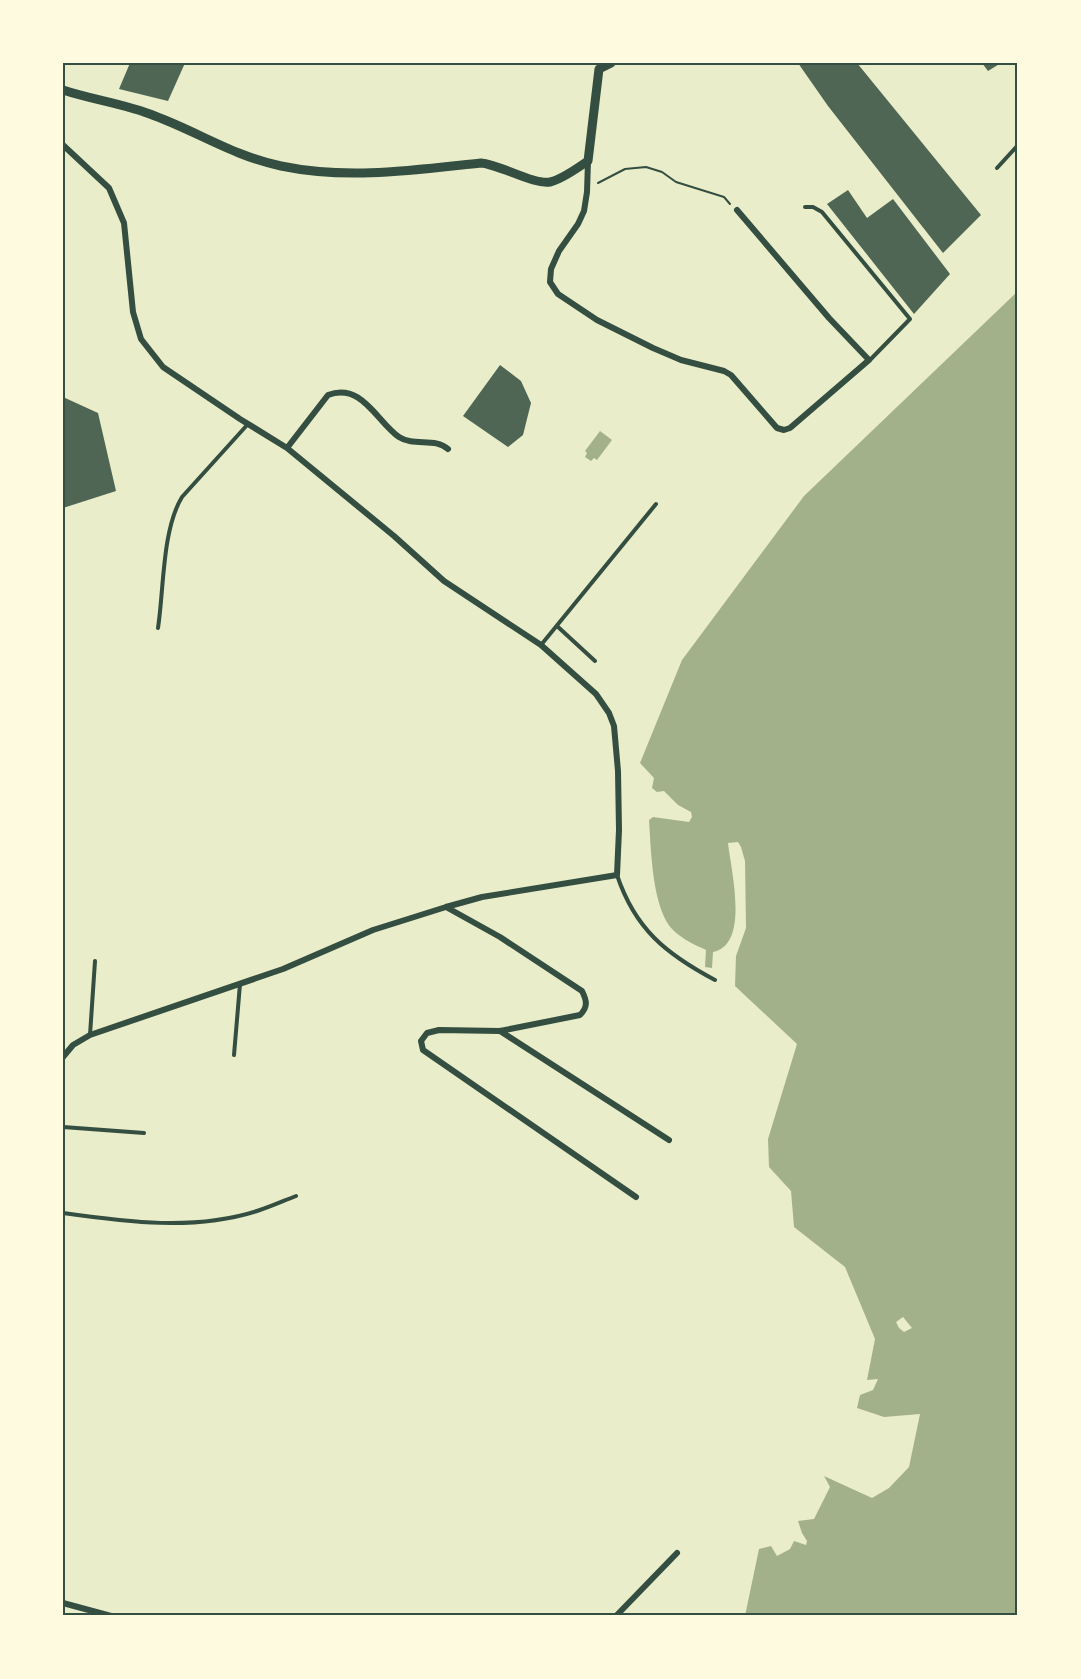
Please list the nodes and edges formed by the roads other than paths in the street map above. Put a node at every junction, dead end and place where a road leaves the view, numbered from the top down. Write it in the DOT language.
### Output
graph roads {
  1 [pos="611,63"];
  2 [pos="599,66"];
  3 [pos="63,90"];
  4 [pos="63,145"];
  5 [pos="1018,145"];
  6 [pos="588,161"];
  7 [pos="997,168"];
  8 [pos="805,207"];
  9 [pos="737,210"];
  10 [pos="869,360"];
  11 [pos="248,424"];
  12 [pos="287,448"];
  13 [pos="448,449"];
  14 [pos="656,504"];
  15 [pos="557,626"];
  16 [pos="158,628"];
  17 [pos="541,645"];
  18 [pos="595,662"];
  19 [pos="617,875"];
  20 [pos="446,907"];
  21 [pos="95,961"];
  22 [pos="715,980"];
  23 [pos="240,984"];
  24 [pos="500,1031"];
  25 [pos="90,1035"];
  26 [pos="234,1054"];
  27 [pos="63,1058"];
  28 [pos="63,1127"];
  29 [pos="144,1133"];
  30 [pos="669,1140"];
  31 [pos="296,1196"];
  32 [pos="636,1197"];
  33 [pos="63,1213"];
  34 [pos="676,1554"];
  35 [pos="63,1603"];
  36 [pos="111,1616"];
  37 [pos="616,1616"];
  1 -- 2 [label="street"];
  2 -- 6 [label="street"];
  3 -- 6 [label="street"];
  4 -- 11 [label="street"];
  5 -- 7 [label="lane"];
  6 -- 10 [label="street"];
  8 -- 10 [label="lane"];
  9 -- 10 [label="street"];
  11 -- 12 [label="street"];
  11 -- 16 [label="lane"];
  12 -- 13 [label="street"];
  12 -- 17 [label="street"];
  14 -- 15 [label="lane"];
  15 -- 17 [label="lane"];
  15 -- 18 [label="lane"];
  17 -- 19 [label="street"];
  19 -- 20 [label="street"];
  19 -- 22 [label="lane"];
  20 -- 23 [label="street"];
  20 -- 24 [label="street"];
  21 -- 25 [label="lane"];
  23 -- 25 [label="street"];
  23 -- 26 [label="lane"];
  24 -- 30 [label="street"];
  24 -- 32 [label="street"];
  25 -- 27 [label="street"];
  28 -- 29 [label="lane"];
  31 -- 33 [label="lane"];
  34 -- 37 [label="street"];
  35 -- 36 [label="street"];
}
